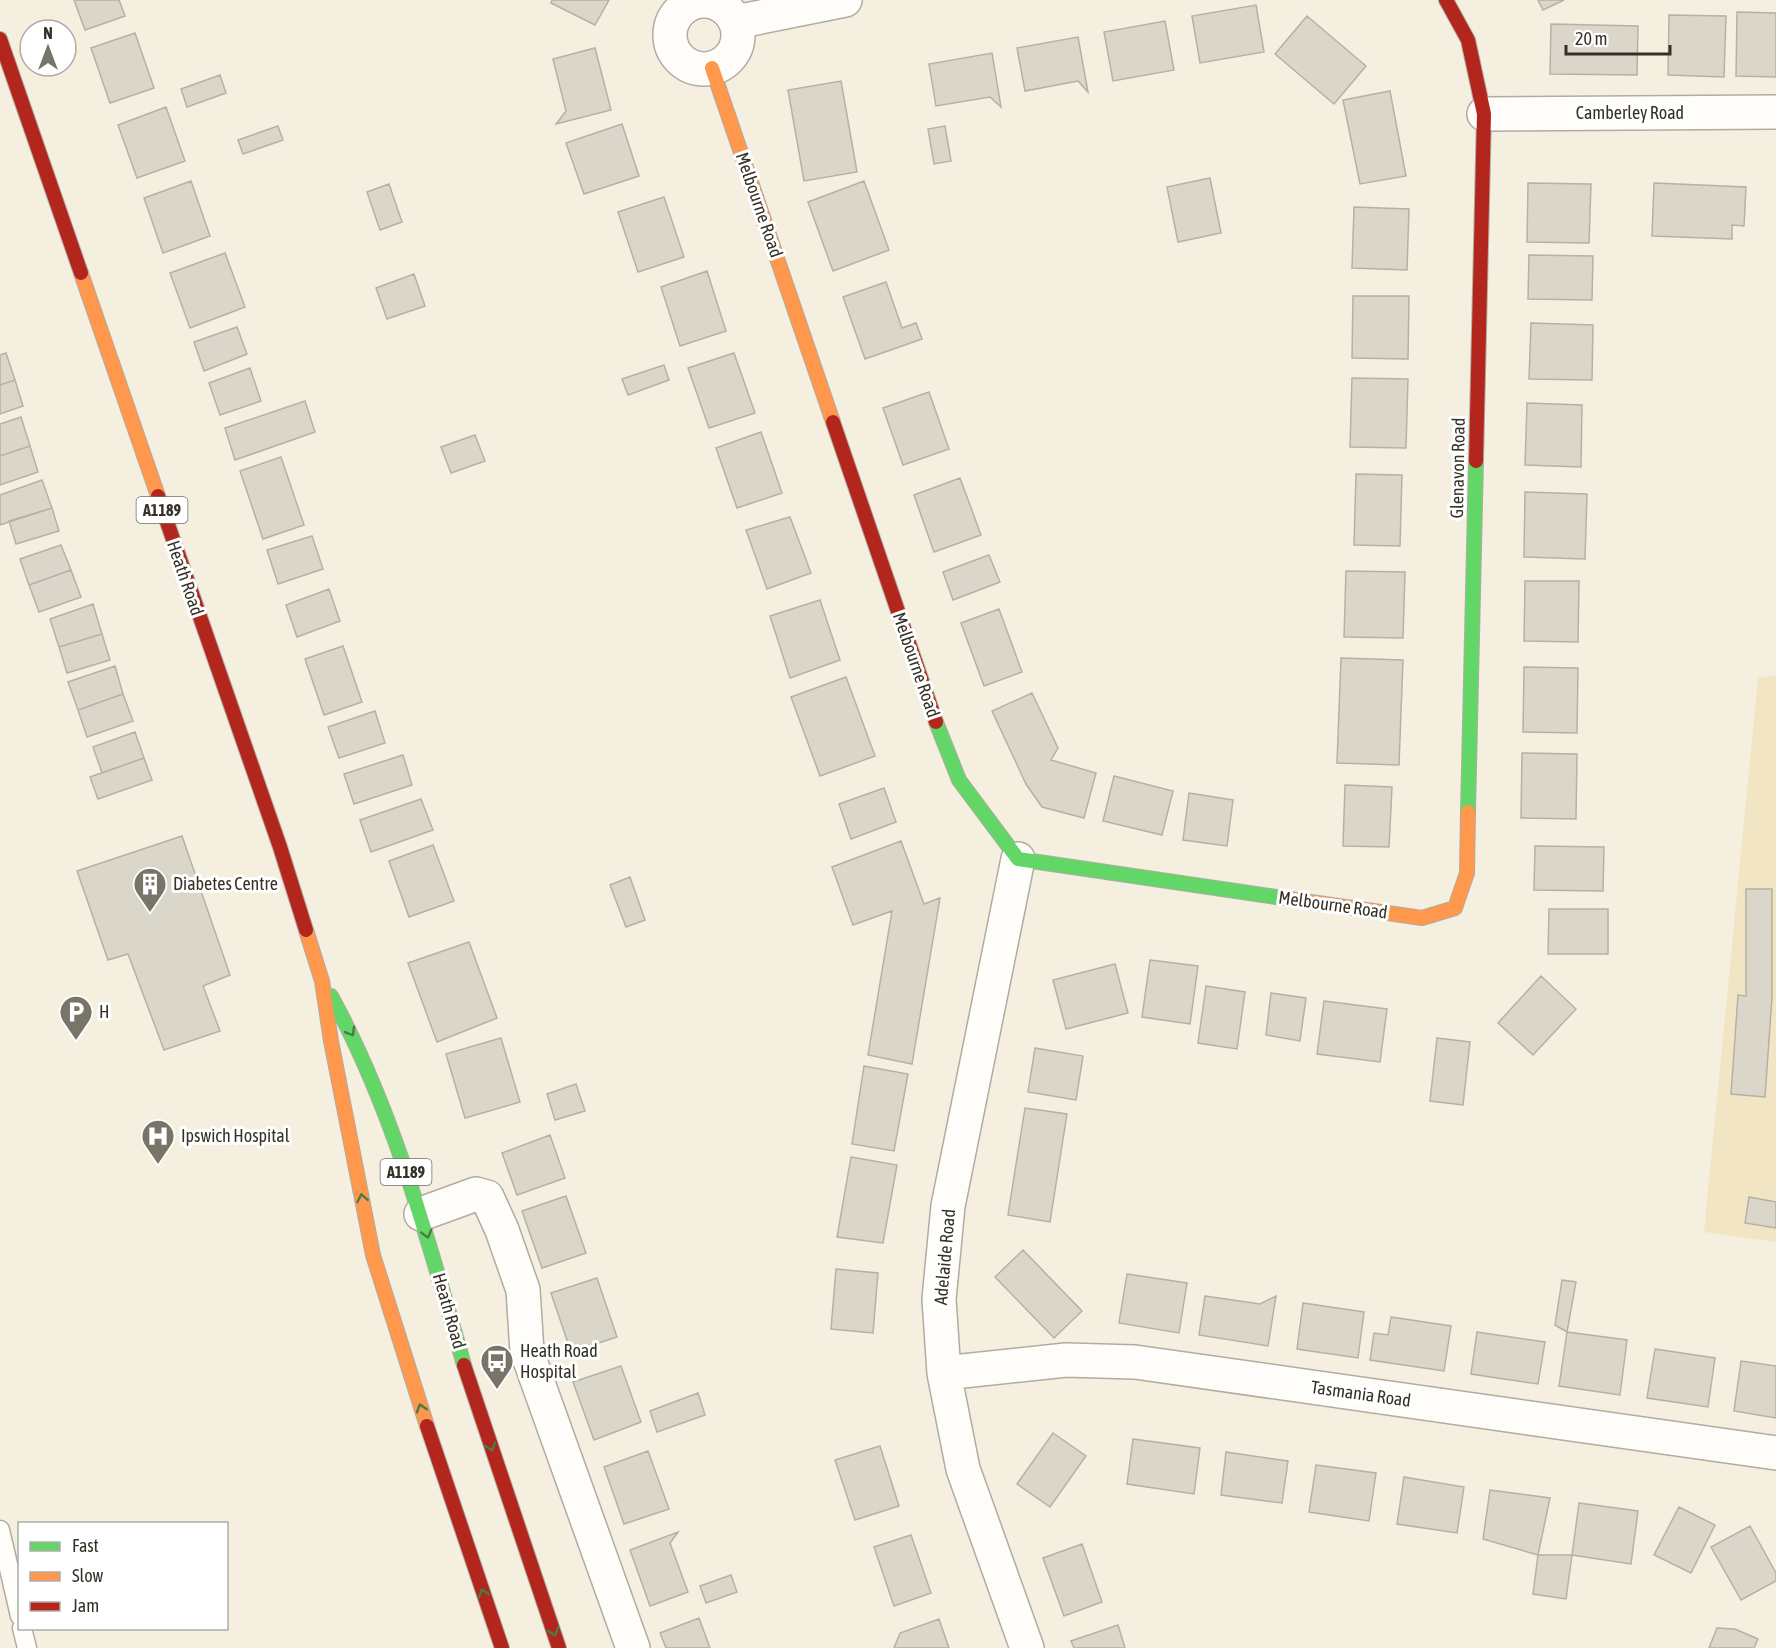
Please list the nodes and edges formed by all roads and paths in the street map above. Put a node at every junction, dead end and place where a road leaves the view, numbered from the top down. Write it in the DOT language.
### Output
graph roads {
  1 [pos="845,0"];
  2 [pos="1446,0"];
  3 [pos="736,22"];
  4 [pos="0,39"];
  5 [pos="712,68"];
  6 [pos="1776,112"];
  7 [pos="1484,114"];
  8 [pos="1018,859"];
  9 [pos="1422,918"];
  10 [pos="322,981"];
  11 [pos="431,1210"];
  12 [pos="944,1373"];
  13 [pos="1776,1453"];
  14 [pos="0,1530"];
  15 [pos="2,1549"];
  16 [pos="18,1609"];
  17 [pos="22,1630"];
  18 [pos="27,1648"];
  19 [pos="502,1648"];
  20 [pos="559,1648"];
  21 [pos="633,1648"];
  22 [pos="1027,1648"];
  1 -- 3 [label="street"];
  2 -- 7 [label="main road, Glenavon Road"];
  3 -- 5 [label="street"];
  3 -- 5 [label="street"];
  4 -- 10 [label="main road, Heath Road / A1189"];
  5 -- 8 [label="main road, Melbourne Road"];
  6 -- 7 [label="street, Camberley Road"];
  7 -- 9 [label="main road, Glenavon Road"];
  8 -- 9 [label="main road, Melbourne Road"];
  8 -- 12 [label="street, Adelaide Road"];
  10 -- 11 [label="main road, Heath Road / A1189, one-way"];
  19 -- 10 [label="main road, Heath Road / A1189, one-way"];
  11 -- 20 [label="main road, Heath Road / A1189, one-way"];
  11 -- 21 [label="street"];
  12 -- 13 [label="street, Tasmania Road"];
  12 -- 22 [label="street, Adelaide Road"];
  14 -- 15 [label="lane"];
  15 -- 16 [label="lane"];
  17 -- 18 [label="lane"];
}
